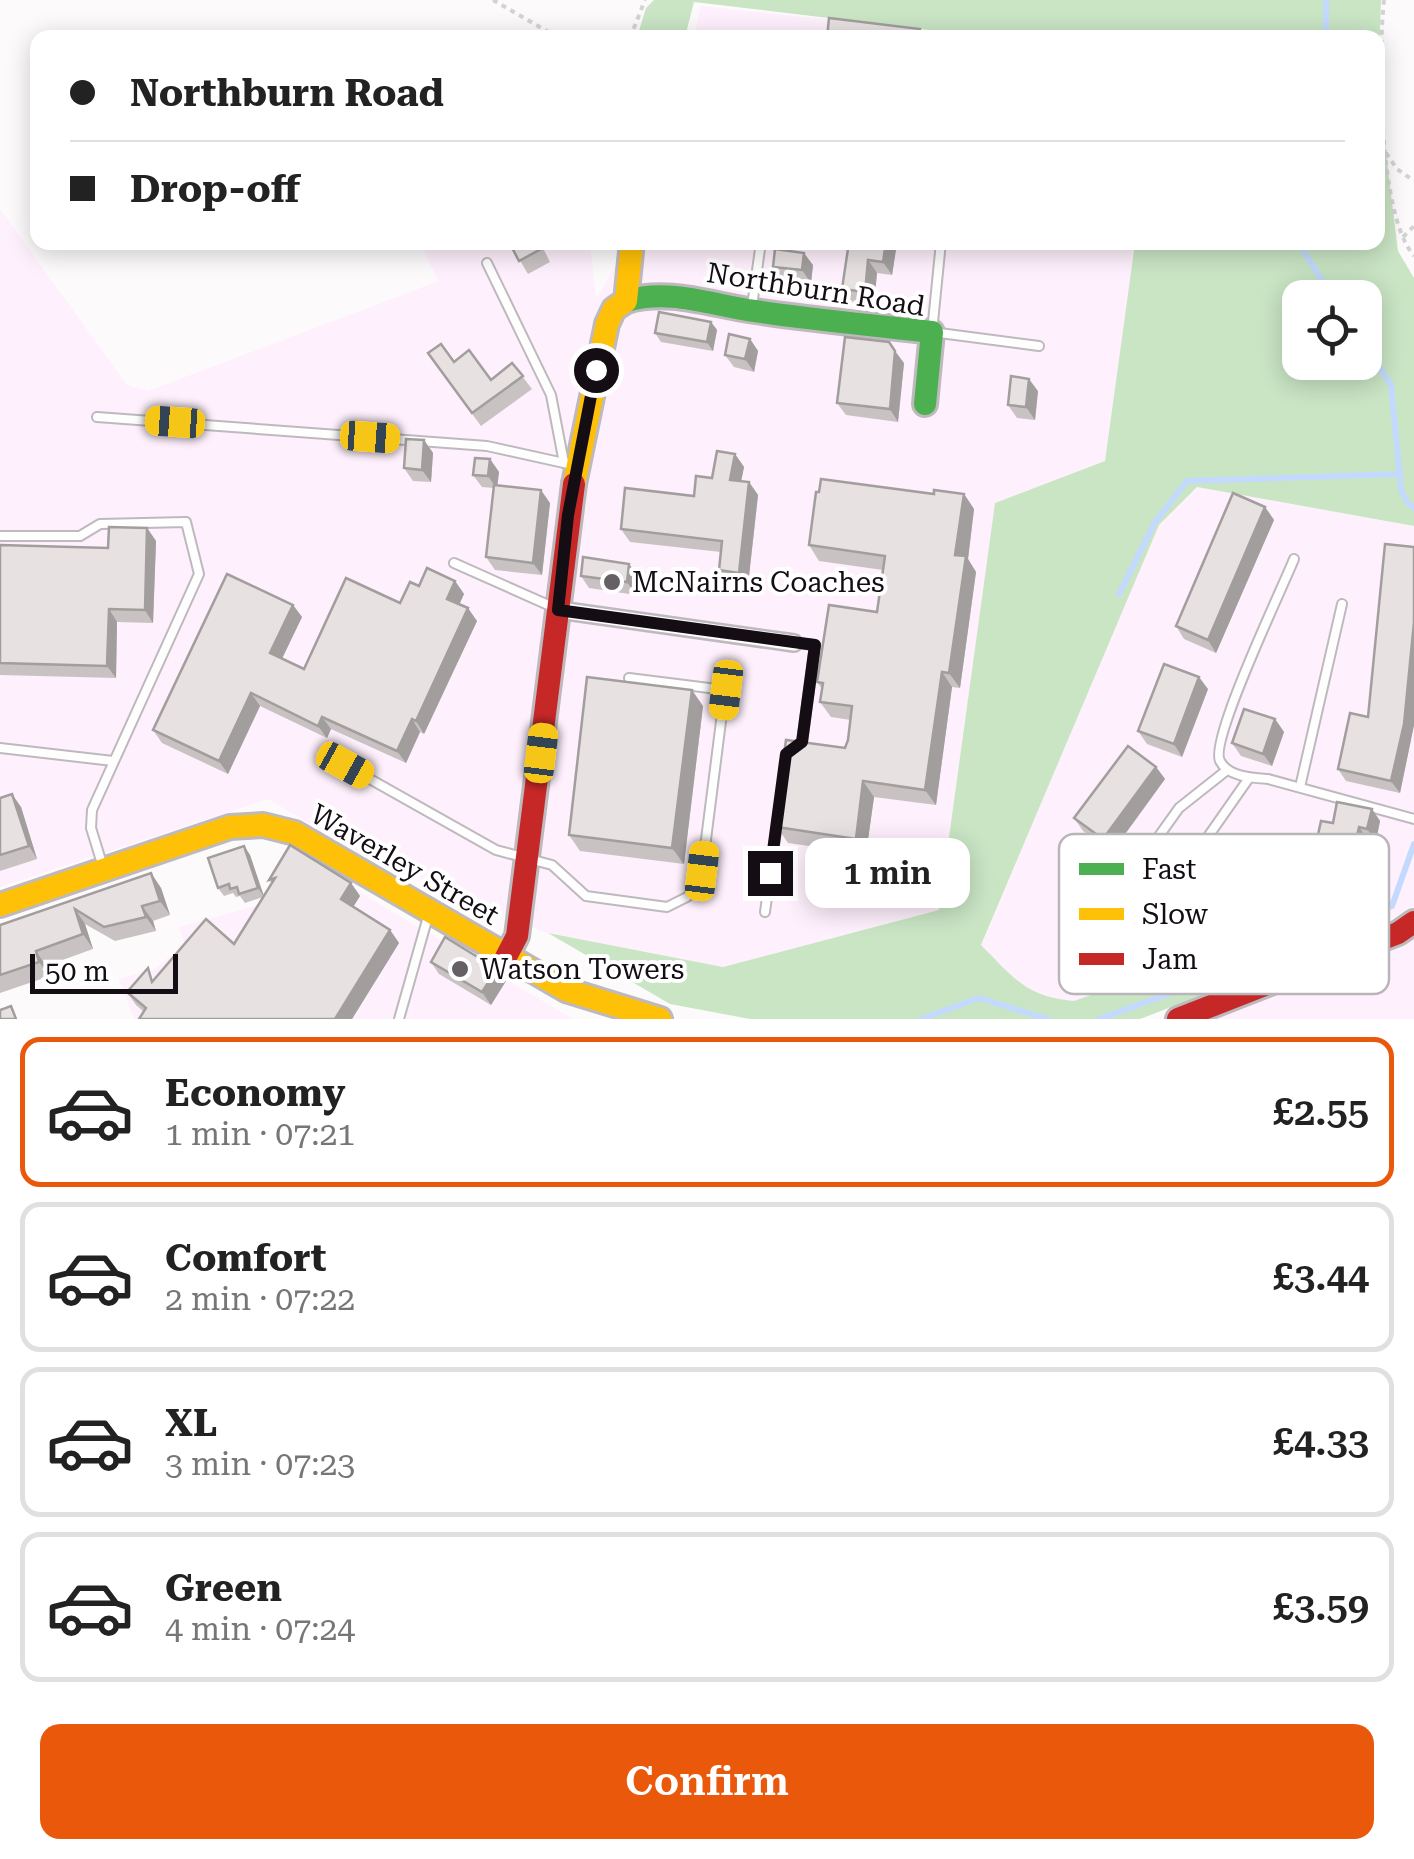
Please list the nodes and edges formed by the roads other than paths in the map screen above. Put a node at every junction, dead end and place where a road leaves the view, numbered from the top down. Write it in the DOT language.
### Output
graph roads {
  1 [pos="631,250"];
  2 [pos="760,250"];
  3 [pos="940,250"];
  4 [pos="487,263"];
  5 [pos="626,301"];
  6 [pos="752,311"];
  7 [pos="932,332"];
  8 [pos="1039,346"];
  9 [pos="925,404"];
  10 [pos="97,417"];
  11 [pos="571,464"];
  12 [pos="0,536"];
  13 [pos="1294,560"];
  14 [pos="454,563"];
  15 [pos="1342,604"];
  16 [pos="558,610"];
  17 [pos="794,642"];
  18 [pos="629,678"];
  19 [pos="0,748"];
  20 [pos="786,754"];
  21 [pos="114,760"];
  22 [pos="345,765"];
  23 [pos="1227,770"];
  24 [pos="1249,778"];
  25 [pos="1300,787"];
  26 [pos="781,794"];
  27 [pos="1411,818"];
  28 [pos="1162,834"];
  29 [pos="1210,834"];
  30 [pos="527,860"];
  31 [pos="104,871"];
  32 [pos="0,905"];
  33 [pos="430,912"];
  34 [pos="766,912"];
  35 [pos="1414,922"];
  36 [pos="1389,937"];
  37 [pos="506,957"];
  38 [pos="1242,994"];
  39 [pos="399,1019"];
  40 [pos="660,1019"];
  41 [pos="1178,1019"];
  1 -- 5 [label="street"];
  2 -- 6 [label="lane"];
  3 -- 7 [label="lane"];
  4 -- 11 [label="lane"];
  5 -- 6 [label="street, Northburn Road"];
  5 -- 11 [label="street"];
  6 -- 7 [label="street, Northburn Road"];
  7 -- 8 [label="lane"];
  7 -- 9 [label="street, Northburn Road"];
  10 -- 11 [label="lane"];
  11 -- 16 [label="street"];
  12 -- 21 [label="lane"];
  13 -- 23 [label="lane"];
  14 -- 16 [label="lane"];
  15 -- 25 [label="lane"];
  16 -- 17 [label="street"];
  16 -- 30 [label="street"];
  17 -- 20 [label="lane"];
  18 -- 30 [label="lane"];
  19 -- 21 [label="lane"];
  21 -- 31 [label="lane"];
  22 -- 30 [label="lane"];
  23 -- 24 [label="lane"];
  23 -- 28 [label="lane"];
  24 -- 25 [label="lane"];
  24 -- 29 [label="lane"];
  25 -- 27 [label="lane"];
  26 -- 34 [label="lane"];
  30 -- 37 [label="street"];
  31 -- 32 [label="street, Waverley Street"];
  31 -- 33 [label="street, Waverley Street"];
  33 -- 37 [label="street, Waverley Street"];
  33 -- 39 [label="lane"];
  35 -- 36 [label="street"];
  37 -- 40 [label="street, Waverley Street"];
  38 -- 41 [label="street"];
}
